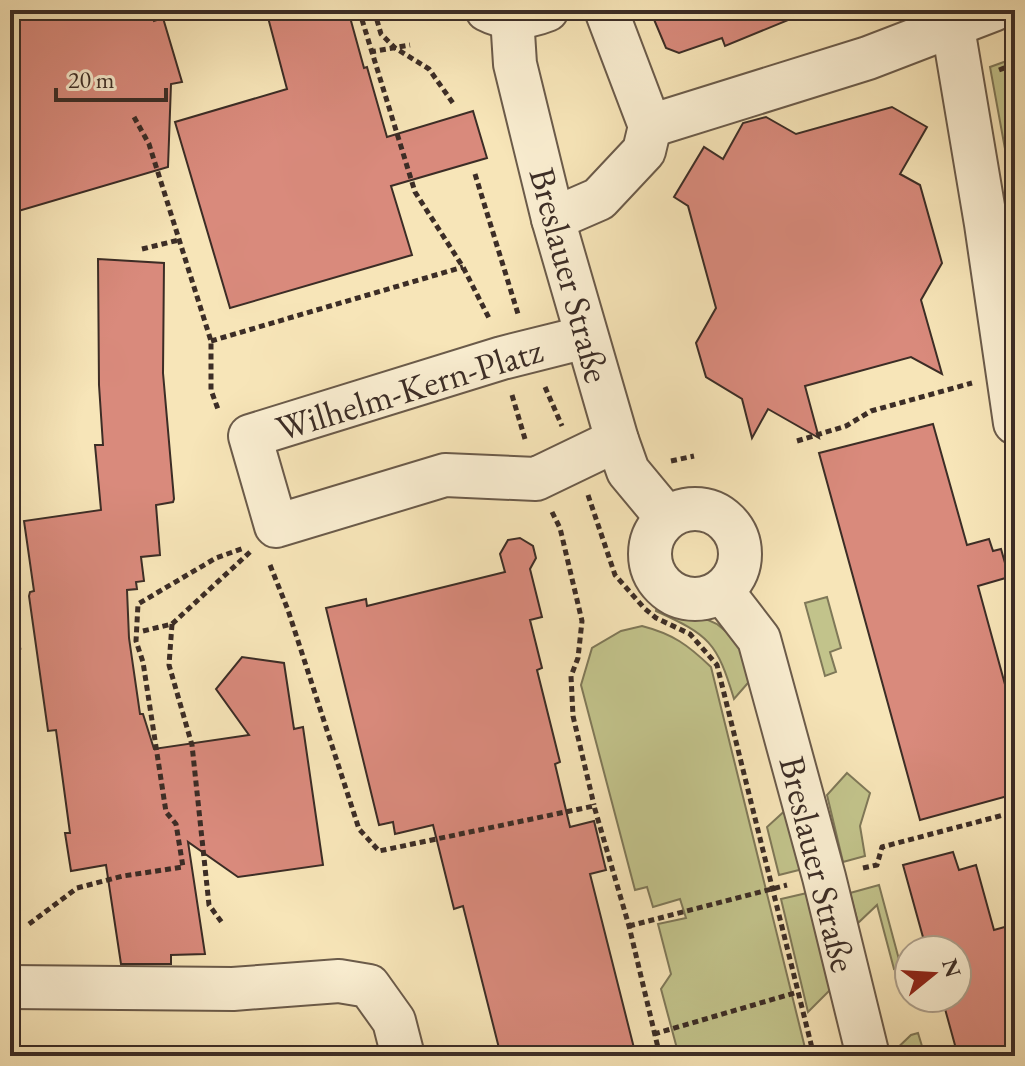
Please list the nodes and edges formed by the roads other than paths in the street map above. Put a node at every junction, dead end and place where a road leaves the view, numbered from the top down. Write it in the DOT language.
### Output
graph roads {
  1 [pos="606,10"];
  2 [pos="993,10"];
  3 [pos="515,12"];
  4 [pos="952,18"];
  5 [pos="650,126"];
  6 [pos="553,219"];
  7 [pos="586,337"];
  8 [pos="1015,423"];
  9 [pos="617,440"];
  10 [pos="667,518"];
  11 [pos="722,591"];
  12 [pos="10,987"];
  13 [pos="403,1056"];
  14 [pos="868,1056"];
  1 -- 5 [label="street"];
  2 -- 4 [label="street"];
  3 -- 6 [label="street, Breslauer Straße"];
  4 -- 5 [label="street"];
  4 -- 8 [label="street"];
  5 -- 6 [label="street"];
  6 -- 7 [label="street, Breslauer Straße"];
  7 -- 9 [label="street, Breslauer Straße"];
  7 -- 9 [label="street, Wilhelm-Kern-Platz"];
  9 -- 10 [label="street, Breslauer Straße"];
  10 -- 11 [label="street"];
  10 -- 11 [label="street"];
  11 -- 14 [label="street, Breslauer Straße"];
  12 -- 13 [label="street"];
}
